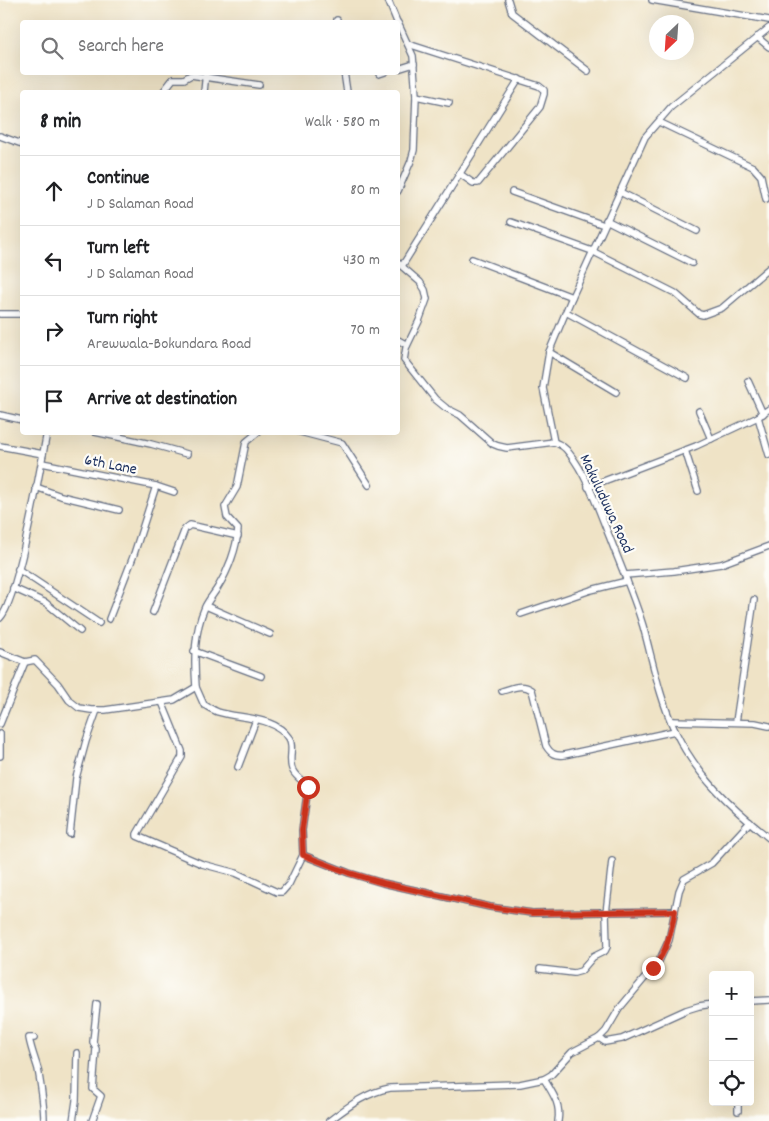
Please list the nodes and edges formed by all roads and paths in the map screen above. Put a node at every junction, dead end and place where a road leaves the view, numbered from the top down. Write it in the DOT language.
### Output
graph roads {
  1 [pos="388,0"];
  2 [pos="508,0"];
  3 [pos="652,0"];
  4 [pos="396,20"];
  5 [pos="769,20"];
  6 [pos="769,28"];
  7 [pos="400,29"];
  8 [pos="757,37"];
  9 [pos="408,44"];
  10 [pos="769,47"];
  11 [pos="414,64"];
  12 [pos="400,68"];
  13 [pos="588,71"];
  14 [pos="198,75"];
  15 [pos="206,75"];
  16 [pos="211,75"];
  17 [pos="344,75"];
  18 [pos="519,79"];
  19 [pos="259,85"];
  20 [pos="164,90"];
  21 [pos="204,90"];
  22 [pos="347,90"];
  23 [pos="416,96"];
  24 [pos="449,103"];
  25 [pos="659,122"];
  26 [pos="0,136"];
  27 [pos="20,143"];
  28 [pos="460,174"];
  29 [pos="400,186"];
  30 [pos="512,192"];
  31 [pos="620,192"];
  32 [pos="766,199"];
  33 [pos="511,222"];
  34 [pos="605,223"];
  35 [pos="697,231"];
  36 [pos="592,251"];
  37 [pos="472,258"];
  38 [pos="692,263"];
  39 [pos="400,265"];
  40 [pos="769,268"];
  41 [pos="572,297"];
  42 [pos="566,312"];
  43 [pos="0,314"];
  44 [pos="20,314"];
  45 [pos="400,341"];
  46 [pos="407,345"];
  47 [pos="549,352"];
  48 [pos="403,356"];
  49 [pos="400,360"];
  50 [pos="687,378"];
  51 [pos="748,381"];
  52 [pos="616,392"];
  53 [pos="769,409"];
  54 [pos="699,411"];
  55 [pos="0,415"];
  56 [pos="761,416"];
  57 [pos="20,420"];
  58 [pos="46,435"];
  59 [pos="109,435"];
  60 [pos="254,435"];
  61 [pos="313,435"];
  62 [pos="711,439"];
  63 [pos="554,442"];
  64 [pos="0,446"];
  65 [pos="684,450"];
  66 [pos="42,454"];
  67 [pos="187,454"];
  68 [pos="769,455"];
  69 [pos="42,463"];
  70 [pos="369,485"];
  71 [pos="156,486"];
  72 [pos="36,487"];
  73 [pos="588,487"];
  74 [pos="174,492"];
  75 [pos="698,492"];
  76 [pos="119,510"];
  77 [pos="238,536"];
  78 [pos="769,546"];
  79 [pos="18,569"];
  80 [pos="626,578"];
  81 [pos="13,588"];
  82 [pos="754,600"];
  83 [pos="206,606"];
  84 [pos="154,612"];
  85 [pos="521,614"];
  86 [pos="0,618"];
  87 [pos="109,619"];
  88 [pos="99,624"];
  89 [pos="80,631"];
  90 [pos="270,634"];
  91 [pos="194,651"];
  92 [pos="0,652"];
  93 [pos="22,661"];
  94 [pos="261,676"];
  95 [pos="196,687"];
  96 [pos="502,690"];
  97 [pos="162,702"];
  98 [pos="97,710"];
  99 [pos="256,720"];
  100 [pos="671,721"];
  101 [pos="736,722"];
  102 [pos="0,724"];
  103 [pos="769,726"];
  104 [pos="675,731"];
  105 [pos="0,734"];
  106 [pos="0,756"];
  107 [pos="238,767"];
  108 [pos="750,822"];
  109 [pos="70,834"];
  110 [pos="769,838"];
  111 [pos="303,855"];
  112 [pos="612,861"];
  113 [pos="675,911"];
  114 [pos="606,913"];
  115 [pos="540,969"];
  116 [pos="769,1000"];
  117 [pos="754,1001"];
  118 [pos="97,1004"];
  119 [pos="709,1005"];
  120 [pos="34,1038"];
  121 [pos="599,1038"];
  122 [pos="77,1053"];
  123 [pos="544,1079"];
  124 [pos="738,1106"];
  125 [pos="738,1111"];
  126 [pos="44,1121"];
  127 [pos="73,1121"];
  128 [pos="92,1121"];
  129 [pos="329,1121"];
  130 [pos="558,1121"];
  1 -- 4 [label="street"];
  2 -- 13 [label="street"];
  3 -- 5 [label="street"];
  6 -- 8 [label="street"];
  7 -- 9 [label="street"];
  8 -- 10 [label="street"];
  8 -- 25 [label="street"];
  9 -- 11 [label="street"];
  9 -- 18 [label="street"];
  11 -- 12 [label="street"];
  11 -- 23 [label="street"];
  14 -- 20 [label="street"];
  15 -- 21 [label="street"];
  16 -- 19 [label="street"];
  17 -- 22 [label="street"];
  18 -- 28 [label="street"];
  18 -- 28 [label="street"];
  23 -- 24 [label="street"];
  23 -- 29 [label="street"];
  25 -- 31 [label="street"];
  25 -- 32 [label="street"];
  26 -- 27 [label="street"];
  28 -- 39 [label="street"];
  30 -- 34 [label="street"];
  31 -- 34 [label="street"];
  31 -- 35 [label="street"];
  33 -- 36 [label="street"];
  34 -- 36 [label="street"];
  34 -- 38 [label="street"];
  36 -- 40 [label="street"];
  36 -- 41 [label="street"];
  37 -- 41 [label="street"];
  39 -- 46 [label="street"];
  41 -- 42 [label="street"];
  42 -- 47 [label="street"];
  42 -- 50 [label="street"];
  43 -- 44 [label="street"];
  45 -- 46 [label="street"];
  46 -- 48 [label="street"];
  47 -- 52 [label="street"];
  47 -- 63 [label="street"];
  48 -- 49 [label="street"];
  48 -- 63 [label="street"];
  51 -- 56 [label="street"];
  53 -- 56 [label="street"];
  54 -- 62 [label="street"];
  55 -- 57 [label="street"];
  56 -- 62 [label="street"];
  56 -- 68 [label="street"];
  58 -- 66 [label="street"];
  59 -- 67 [label="street"];
  60 -- 77 [label="street"];
  61 -- 70 [label="street"];
  62 -- 65 [label="street"];
  63 -- 73 [label="street, Makuluduwa Road"];
  64 -- 66 [label="street"];
  65 -- 73 [label="street"];
  65 -- 75 [label="street"];
  66 -- 69 [label="street"];
  69 -- 71 [label="street, 6th Lane"];
  69 -- 72 [label="street"];
  71 -- 74 [label="street, 6th Lane"];
  71 -- 87 [label="street"];
  72 -- 76 [label="street"];
  72 -- 79 [label="street"];
  73 -- 80 [label="street, Makuluduwa Road"];
  77 -- 83 [label="street"];
  77 -- 84 [label="street"];
  78 -- 80 [label="street"];
  79 -- 81 [label="street"];
  79 -- 88 [label="street"];
  80 -- 85 [label="street"];
  80 -- 100 [label="street, Makuluduwa Road"];
  81 -- 86 [label="street"];
  81 -- 89 [label="street"];
  82 -- 101 [label="street"];
  83 -- 90 [label="street"];
  83 -- 91 [label="street"];
  91 -- 94 [label="street"];
  91 -- 95 [label="street"];
  92 -- 93 [label="street"];
  93 -- 98 [label="street"];
  93 -- 102 [label="street"];
  95 -- 97 [label="street"];
  95 -- 99 [label="street"];
  96 -- 104 [label="street"];
  97 -- 98 [label="street"];
  97 -- 111 [label="street"];
  98 -- 109 [label="street"];
  99 -- 107 [label="street"];
  99 -- 111 [label="street"];
  100 -- 101 [label="street"];
  100 -- 104 [label="street, Makuluduwa Road"];
  101 -- 103 [label="street"];
  104 -- 108 [label="street, Makuluduwa Road"];
  105 -- 106 [label="street"];
  108 -- 110 [label="street, Makuluduwa Road"];
  108 -- 113 [label="street"];
  111 -- 114 [label="street"];
  112 -- 114 [label="street"];
  113 -- 114 [label="street"];
  113 -- 121 [label="street"];
  114 -- 115 [label="street"];
  116 -- 117 [label="street"];
  118 -- 128 [label="street"];
  119 -- 121 [label="street"];
  120 -- 126 [label="street"];
  121 -- 123 [label="street"];
  122 -- 127 [label="street"];
  123 -- 129 [label="street"];
  123 -- 130 [label="street"];
  124 -- 125 [label="street"];
}
